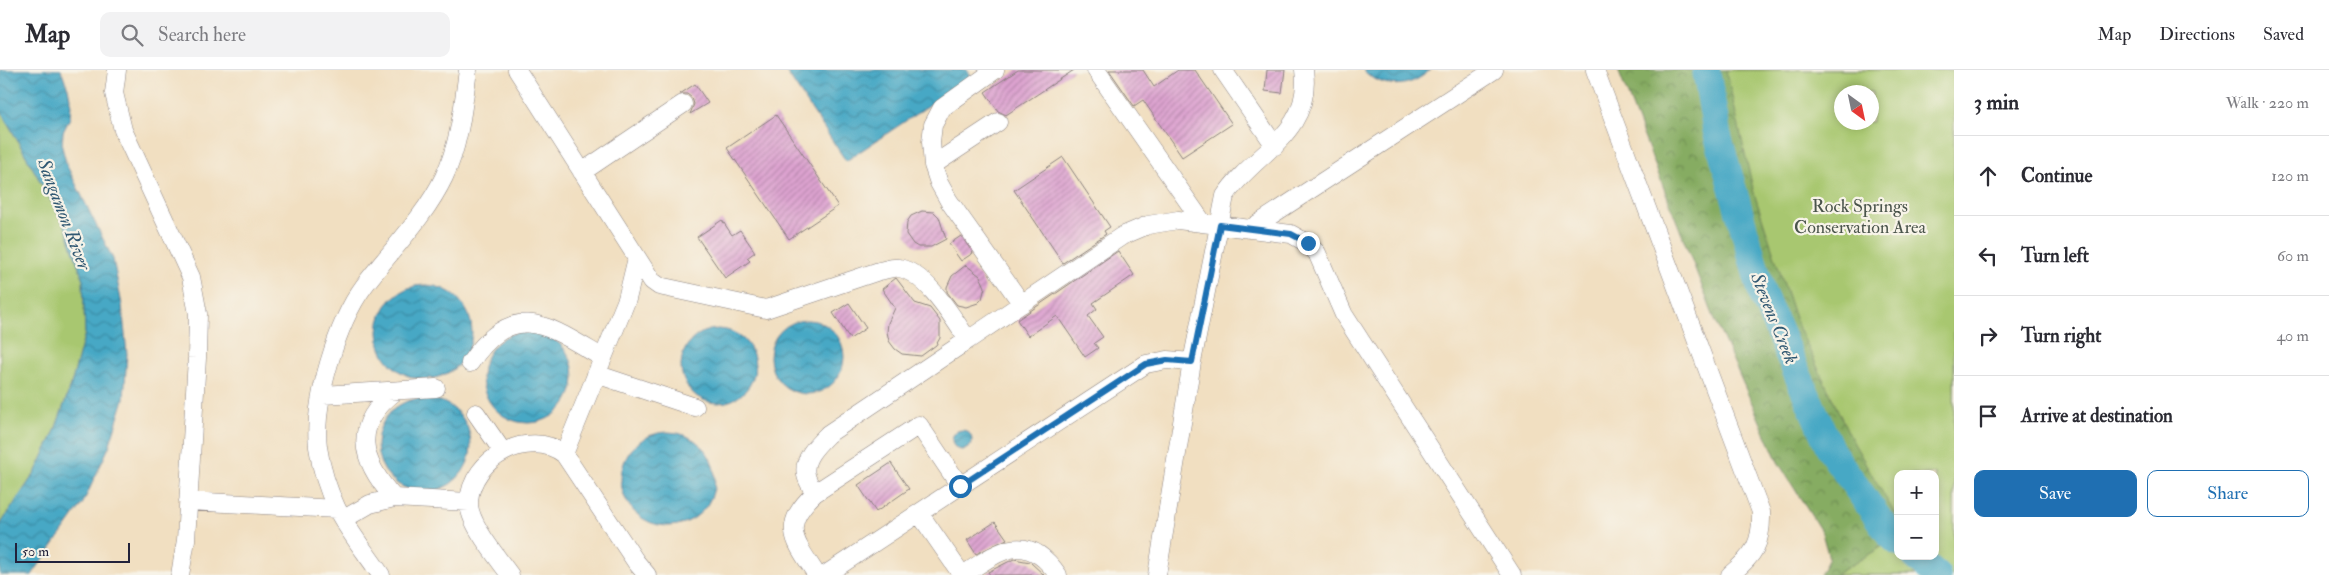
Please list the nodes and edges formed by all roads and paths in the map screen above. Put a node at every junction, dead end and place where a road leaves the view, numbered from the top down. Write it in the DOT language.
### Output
graph roads {
  1 [pos="117,70"];
  2 [pos="468,70"];
  3 [pos="518,70"];
  4 [pos="1096,70"];
  5 [pos="1223,70"];
  6 [pos="1304,70"];
  7 [pos="1494,70"];
  8 [pos="1595,70"];
  9 [pos="989,72"];
  10 [pos="683,104"];
  11 [pos="998,122"];
  12 [pos="1275,146"];
  13 [pos="933,165"];
  14 [pos="582,172"];
  15 [pos="1211,224"];
  16 [pos="1250,229"];
  17 [pos="637,258"];
  18 [pos="1022,304"];
  19 [pos="968,340"];
  20 [pos="1192,362"];
  21 [pos="470,363"];
  22 [pos="599,366"];
  23 [pos="436,388"];
  24 [pos="396,391"];
  25 [pos="323,395"];
  26 [pos="695,407"];
  27 [pos="476,413"];
  28 [pos="503,452"];
  29 [pos="564,454"];
  30 [pos="960,486"];
  31 [pos="815,493"];
  32 [pos="394,498"];
  33 [pos="188,501"];
  34 [pos="469,502"];
  35 [pos="919,513"];
  36 [pos="340,514"];
  37 [pos="180,575"];
  38 [pos="381,575"];
  39 [pos="510,575"];
  40 [pos="647,575"];
  41 [pos="817,575"];
  42 [pos="825,575"];
  43 [pos="962,575"];
  44 [pos="1058,575"];
  45 [pos="1157,575"];
  46 [pos="1512,575"];
  47 [pos="1730,575"];
  1 -- 33 [label="lane"];
  2 -- 25 [label="lane"];
  3 -- 14 [label="lane"];
  4 -- 15 [label="lane"];
  5 -- 12 [label="lane"];
  6 -- 12 [label="lane"];
  7 -- 16 [label="lane"];
  8 -- 47 [label="lane"];
  9 -- 13 [label="lane"];
  10 -- 14 [label="lane"];
  11 -- 13 [label="lane"];
  12 -- 15 [label="lane"];
  13 -- 18 [label="lane"];
  14 -- 17 [label="lane"];
  15 -- 16 [label="lane"];
  15 -- 18 [label="lane"];
  15 -- 20 [label="lane"];
  16 -- 46 [label="lane"];
  17 -- 19 [label="lane"];
  17 -- 22 [label="lane"];
  18 -- 19 [label="lane"];
  19 -- 31 [label="lane"];
  20 -- 30 [label="lane"];
  20 -- 45 [label="lane"];
  21 -- 22 [label="lane"];
  22 -- 26 [label="lane"];
  22 -- 29 [label="lane"];
  23 -- 24 [label="lane"];
  24 -- 25 [label="lane"];
  24 -- 32 [label="lane"];
  25 -- 36 [label="lane"];
  27 -- 28 [label="lane"];
  28 -- 29 [label="lane"];
  28 -- 34 [label="lane"];
  29 -- 40 [label="lane"];
  30 -- 31 [label="lane"];
  30 -- 35 [label="lane"];
  31 -- 41 [label="lane"];
  32 -- 34 [label="lane"];
  32 -- 36 [label="lane"];
  33 -- 36 [label="lane"];
  33 -- 37 [label="lane"];
  34 -- 39 [label="lane"];
  35 -- 42 [label="lane"];
  35 -- 43 [label="lane"];
  36 -- 38 [label="lane"];
  43 -- 44 [label="lane"];
}
